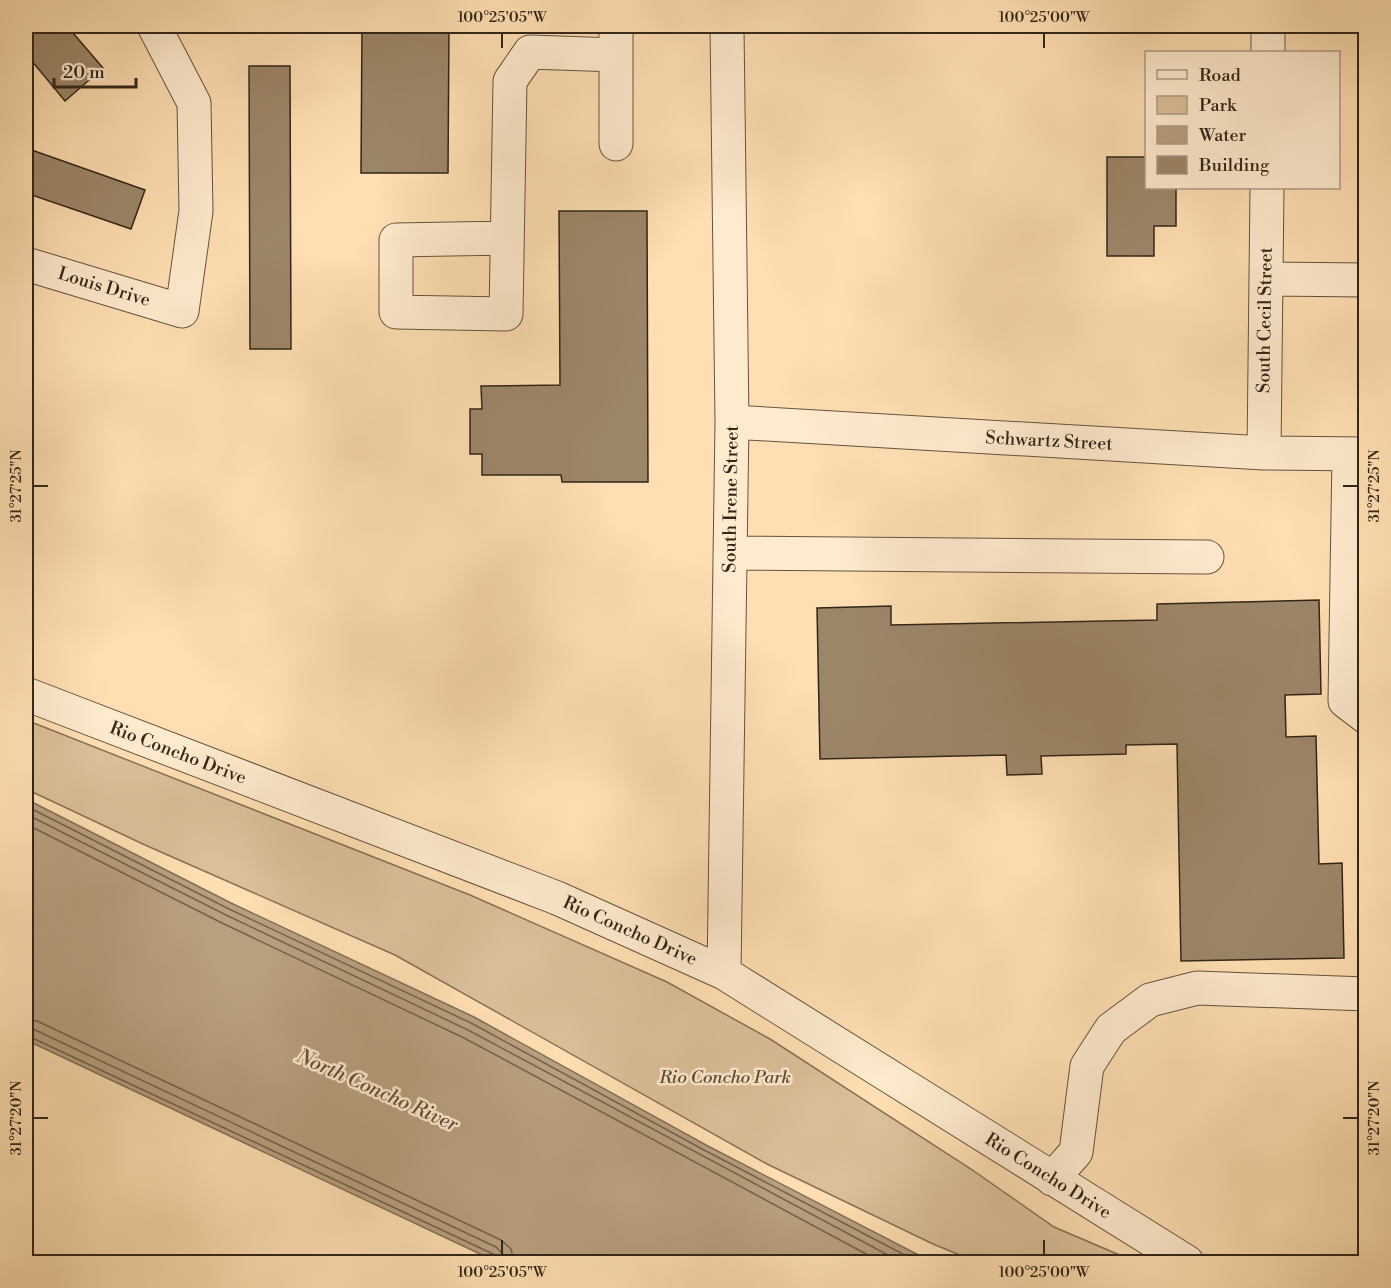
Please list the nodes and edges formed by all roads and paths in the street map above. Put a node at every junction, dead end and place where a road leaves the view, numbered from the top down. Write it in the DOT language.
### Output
graph roads {
  1 [pos="154,26"];
  2 [pos="727,26"];
  3 [pos="1268,26"];
  4 [pos="616,40"];
  5 [pos="1268,51"];
  6 [pos="616,144"];
  7 [pos="1267,189"];
  8 [pos="507,238"];
  9 [pos="26,264"];
  10 [pos="1266,279"];
  11 [pos="1365,280"];
  12 [pos="732,422"];
  13 [pos="1264,453"];
  14 [pos="1357,454"];
  15 [pos="730,553"];
  16 [pos="1207,557"];
  17 [pos="26,694"];
  18 [pos="1365,717"];
  19 [pos="724,973"];
  20 [pos="1365,994"];
  21 [pos="1052,1179"];
  22 [pos="1187,1263"];
  1 -- 9 [label="street, Louis Drive"];
  2 -- 12 [label="street, South Irene Street"];
  3 -- 5 [label="street"];
  4 -- 6 [label="street"];
  4 -- 8 [label="street"];
  7 -- 10 [label="street, South Cecil Street"];
  10 -- 11 [label="street"];
  10 -- 13 [label="street, South Cecil Street"];
  12 -- 13 [label="street, Schwartz Street"];
  12 -- 15 [label="street, South Irene Street"];
  13 -- 14 [label="street, Schwartz Street"];
  14 -- 18 [label="street"];
  15 -- 16 [label="street"];
  15 -- 19 [label="street, South Irene Street"];
  17 -- 19 [label="street, Rio Concho Drive"];
  19 -- 21 [label="street, Rio Concho Drive"];
  20 -- 21 [label="street"];
  21 -- 22 [label="street, Rio Concho Drive"];
}
